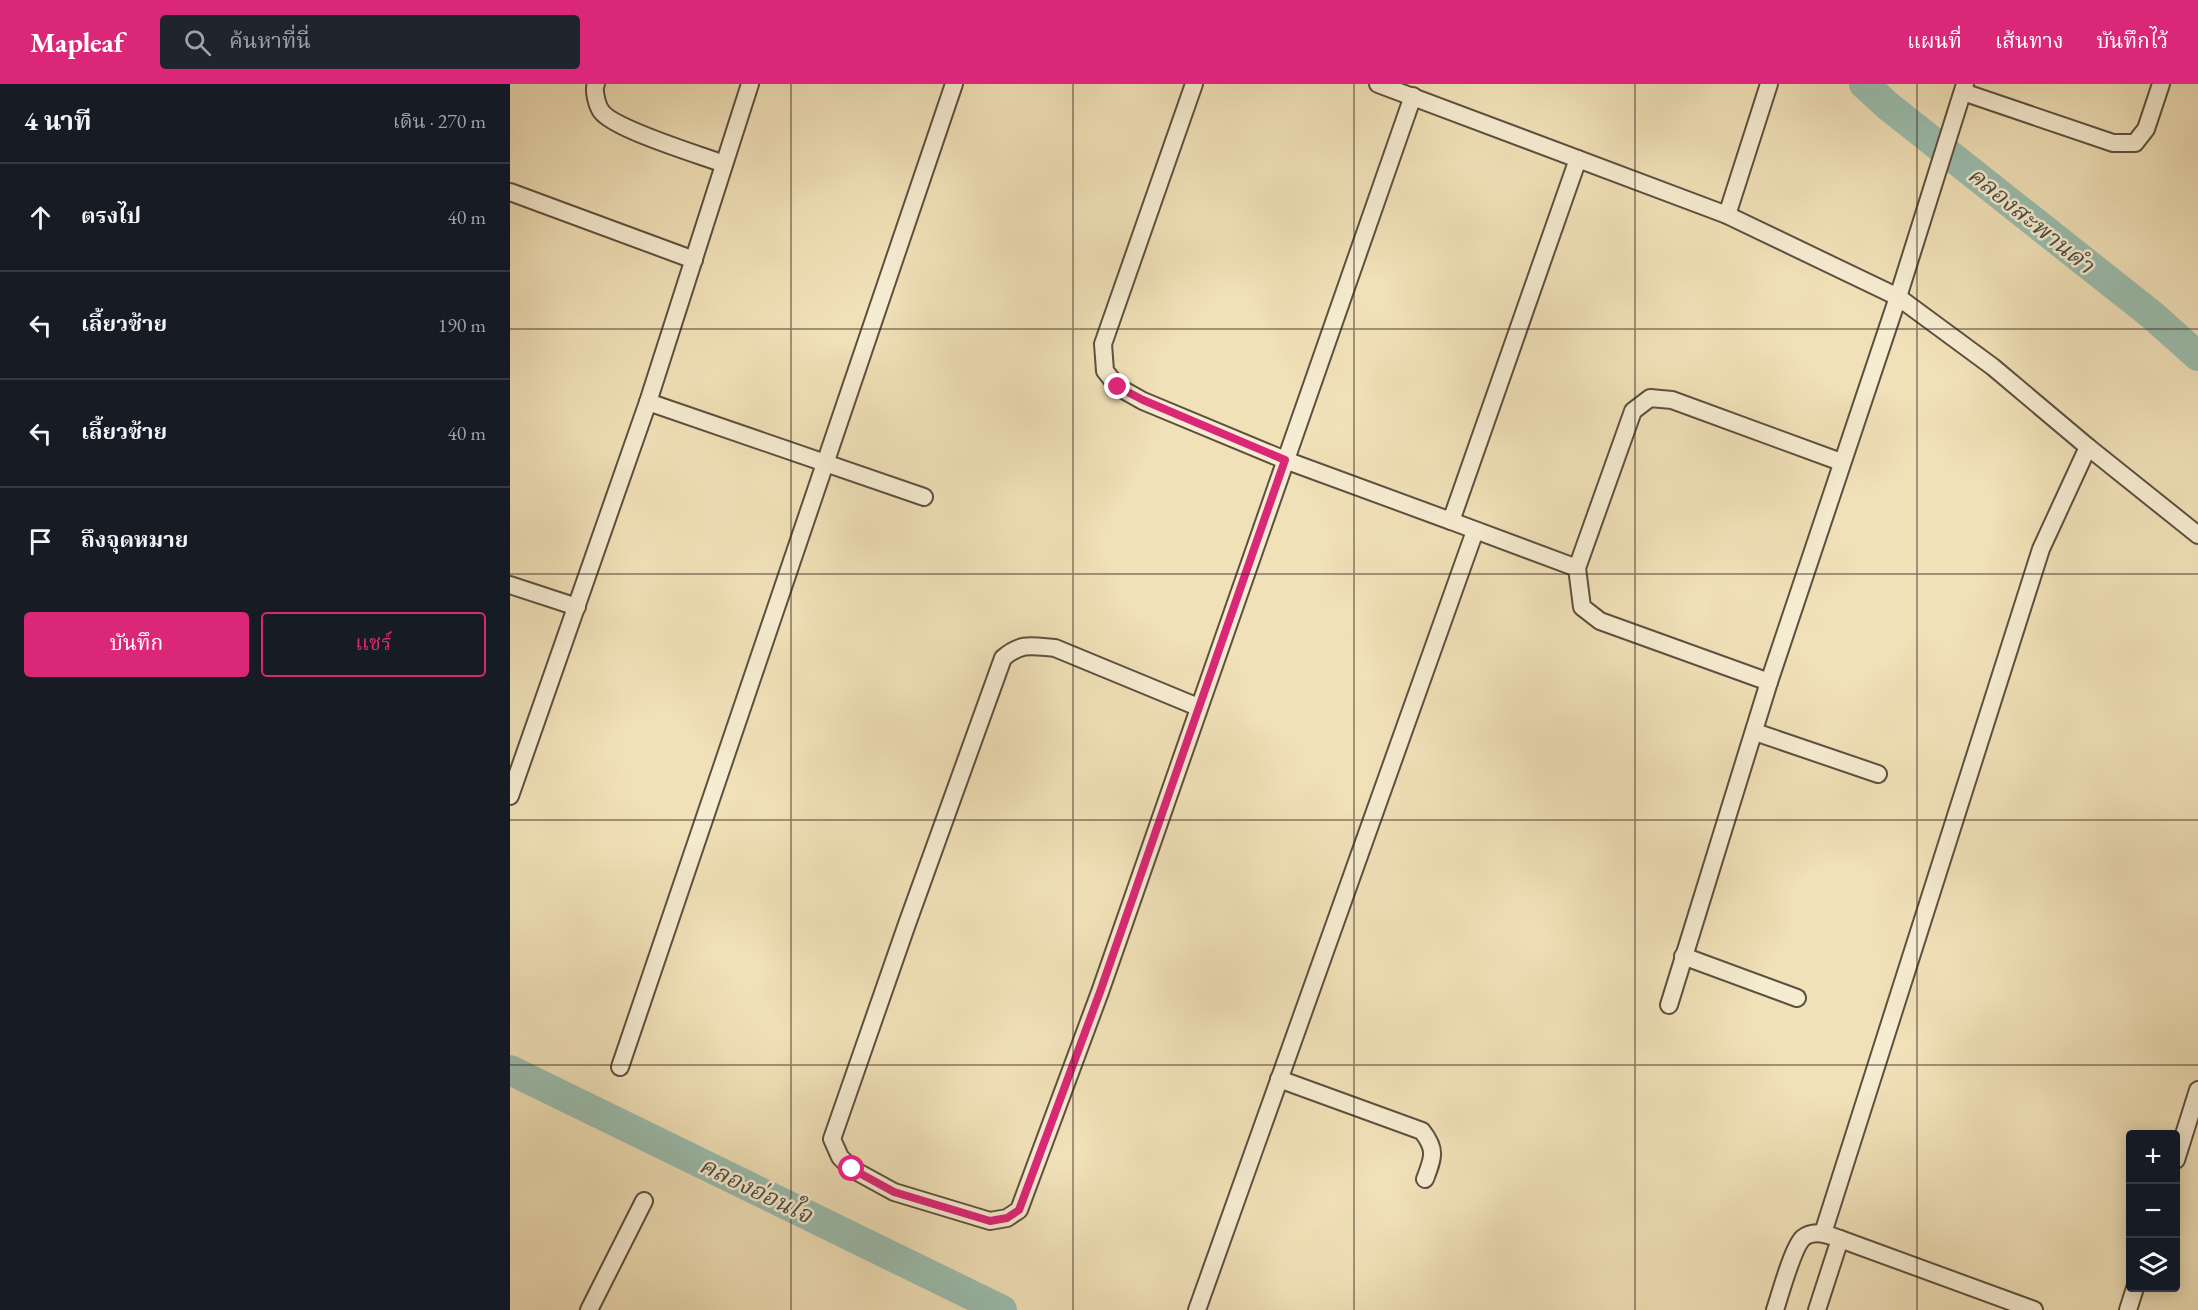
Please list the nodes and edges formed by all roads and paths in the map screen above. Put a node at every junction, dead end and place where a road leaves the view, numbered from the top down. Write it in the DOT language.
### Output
graph roads {
  1 [pos="596,84"];
  2 [pos="750,84"];
  3 [pos="954,84"];
  4 [pos="1194,84"];
  5 [pos="1378,84"];
  6 [pos="1769,84"];
  7 [pos="2160,84"];
  8 [pos="1964,88"];
  9 [pos="1413,96"];
  10 [pos="1578,159"];
  11 [pos="724,165"];
  12 [pos="510,192"];
  13 [pos="1727,215"];
  14 [pos="694,260"];
  15 [pos="1898,297"];
  16 [pos="648,402"];
  17 [pos="2088,447"];
  18 [pos="1285,460"];
  19 [pos="825,462"];
  20 [pos="1841,462"];
  21 [pos="924,497"];
  22 [pos="1451,521"];
  23 [pos="1474,531"];
  24 [pos="2198,535"];
  25 [pos="1577,568"];
  26 [pos="510,585"];
  27 [pos="577,607"];
  28 [pos="1769,682"];
  29 [pos="1198,707"];
  30 [pos="1755,732"];
  31 [pos="1878,774"];
  32 [pos="510,796"];
  33 [pos="1683,956"];
  34 [pos="1797,998"];
  35 [pos="1669,1005"];
  36 [pos="620,1067"];
  37 [pos="1279,1079"];
  38 [pos="2198,1090"];
  39 [pos="2180,1145"];
  40 [pos="1425,1179"];
  41 [pos="644,1201"];
  42 [pos="1823,1233"];
  43 [pos="1840,1239"];
  44 [pos="2133,1292"];
  45 [pos="589,1310"];
  46 [pos="1197,1310"];
  47 [pos="1775,1310"];
  48 [pos="1817,1310"];
  49 [pos="2034,1310"];
  50 [pos="2128,1310"];
  1 -- 11 [label="lane"];
  2 -- 11 [label="lane"];
  3 -- 19 [label="lane"];
  4 -- 18 [label="lane"];
  5 -- 9 [label="lane"];
  6 -- 13 [label="lane"];
  7 -- 8 [label="lane"];
  8 -- 15 [label="lane"];
  9 -- 10 [label="lane"];
  9 -- 18 [label="lane"];
  10 -- 13 [label="lane"];
  10 -- 22 [label="lane"];
  11 -- 14 [label="lane"];
  12 -- 14 [label="lane"];
  13 -- 15 [label="lane"];
  14 -- 16 [label="lane"];
  15 -- 17 [label="lane"];
  15 -- 20 [label="lane"];
  16 -- 19 [label="lane"];
  16 -- 27 [label="lane"];
  17 -- 24 [label="lane"];
  17 -- 42 [label="lane"];
  18 -- 22 [label="lane"];
  18 -- 29 [label="lane"];
  19 -- 21 [label="lane"];
  19 -- 36 [label="lane"];
  20 -- 25 [label="lane"];
  20 -- 28 [label="lane"];
  22 -- 23 [label="lane"];
  23 -- 25 [label="lane"];
  23 -- 37 [label="lane"];
  25 -- 28 [label="lane"];
  26 -- 27 [label="lane"];
  27 -- 32 [label="lane"];
  28 -- 30 [label="lane"];
  29 -- 29 [label="lane"];
  30 -- 31 [label="lane"];
  30 -- 33 [label="lane"];
  33 -- 34 [label="lane"];
  33 -- 35 [label="lane"];
  37 -- 40 [label="lane"];
  37 -- 46 [label="lane"];
  38 -- 39 [label="lane"];
  41 -- 45 [label="lane"];
  42 -- 43 [label="lane"];
  42 -- 47 [label="lane"];
  43 -- 48 [label="lane"];
  43 -- 49 [label="lane"];
  44 -- 50 [label="lane"];
}
